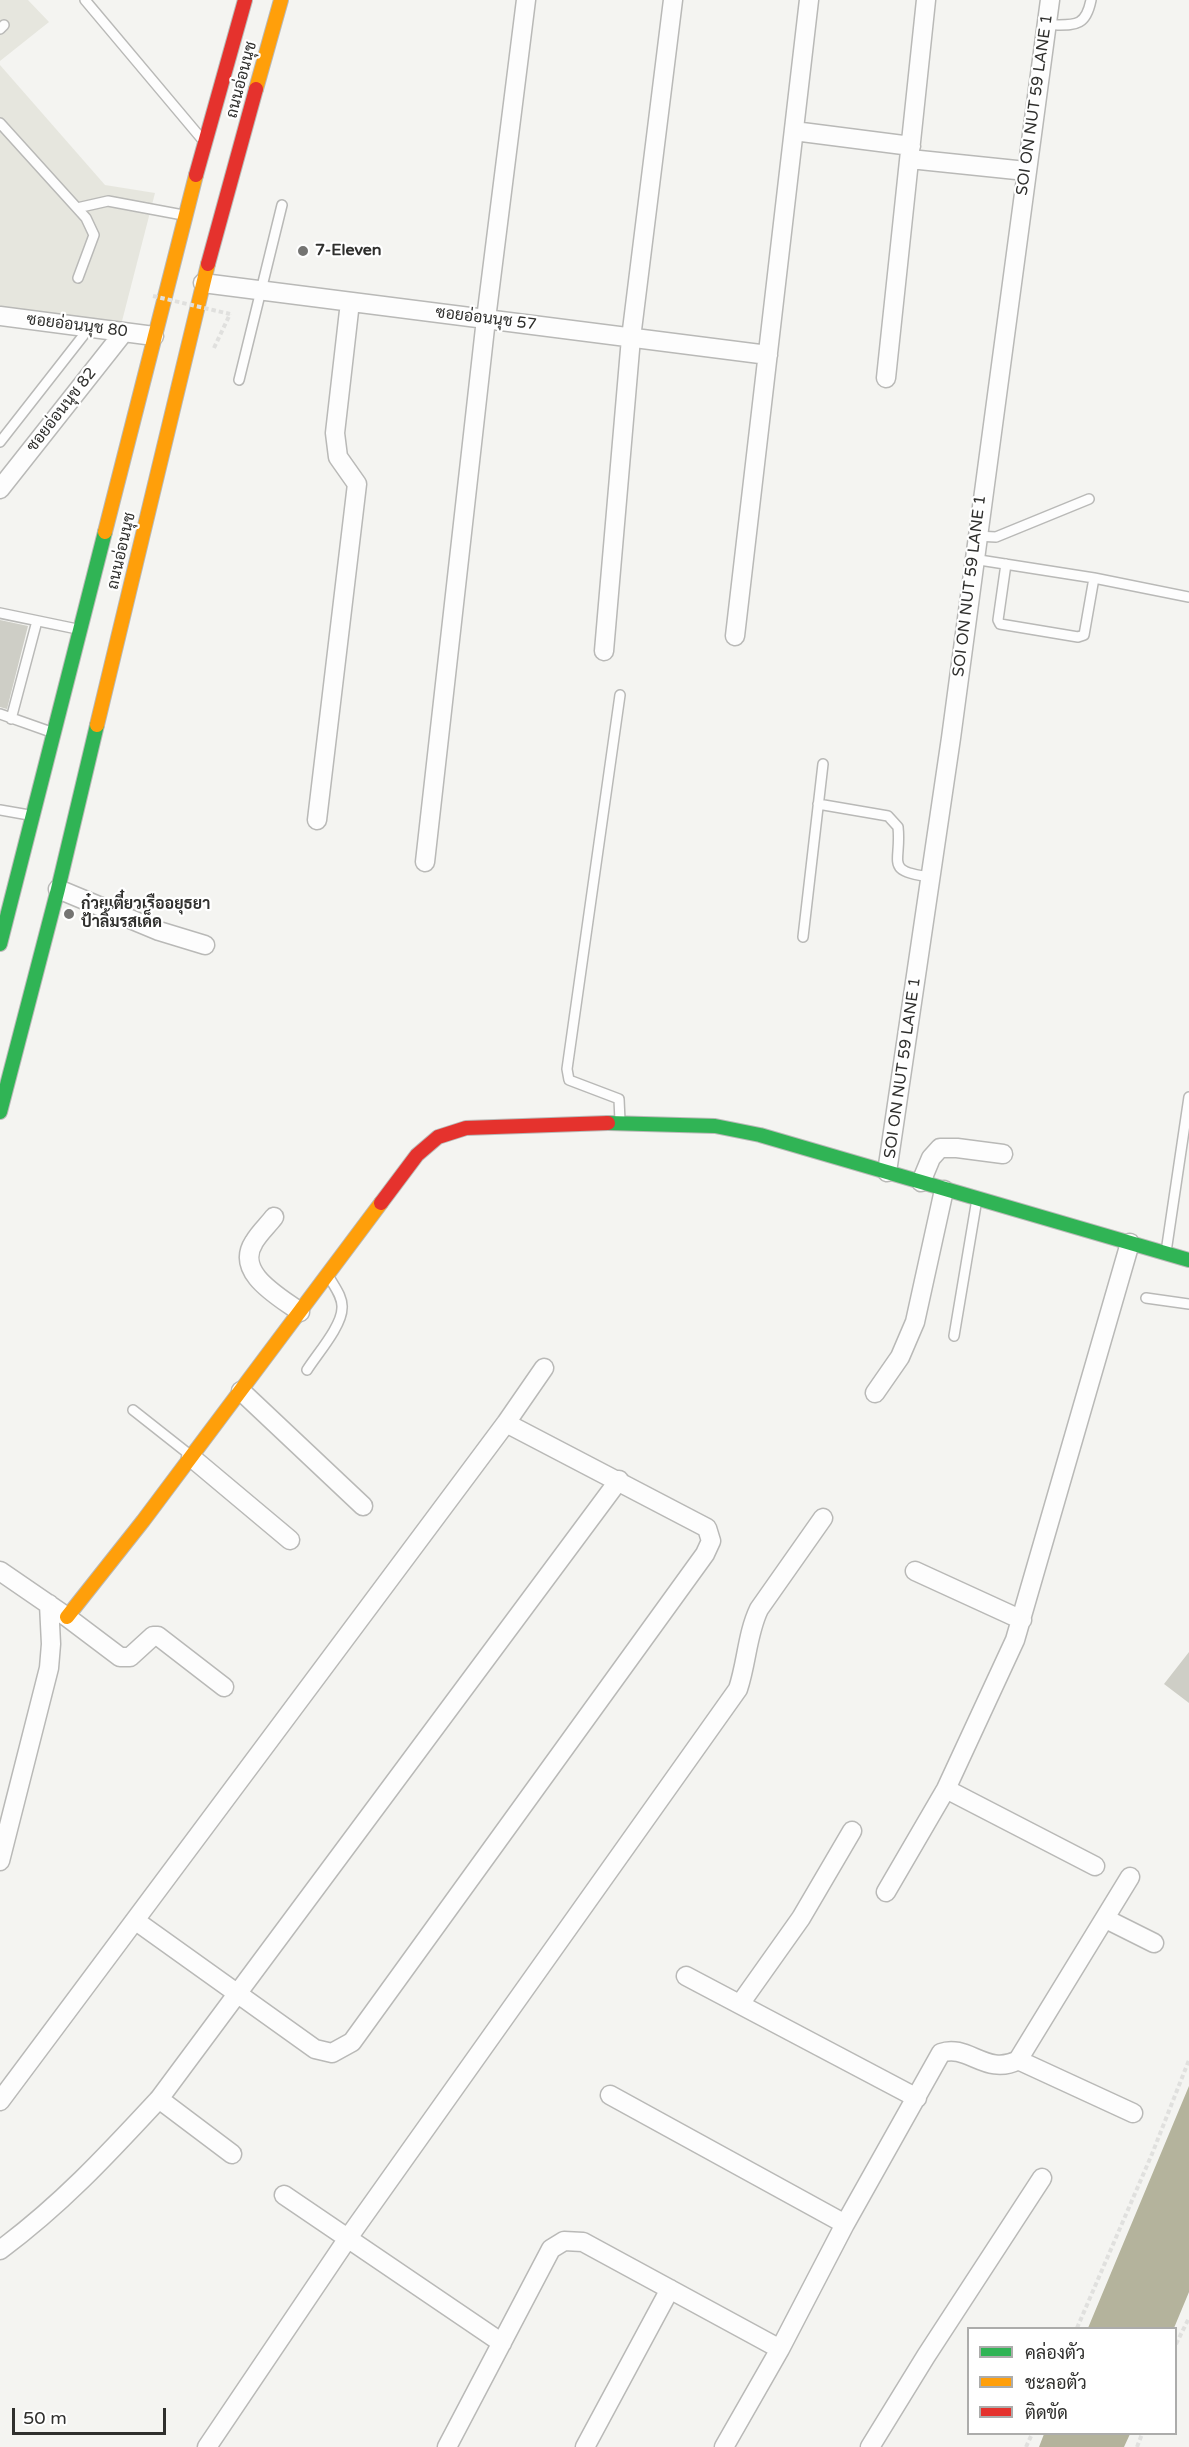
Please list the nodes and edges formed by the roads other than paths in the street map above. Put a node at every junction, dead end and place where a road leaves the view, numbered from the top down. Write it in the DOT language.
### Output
graph roads {
  1 [pos="85,0"];
  2 [pos="245,0"];
  3 [pos="281,0"];
  4 [pos="526,0"];
  5 [pos="673,0"];
  6 [pos="809,0"];
  7 [pos="926,0"];
  8 [pos="1050,0"];
  9 [pos="1091,0"];
  10 [pos="1046,25"];
  11 [pos="0,123"];
  12 [pos="794,131"];
  13 [pos="204,142"];
  14 [pos="911,152"];
  15 [pos="1026,171"];
  16 [pos="282,205"];
  17 [pos="77,207"];
  18 [pos="185,216"];
  19 [pos="78,278"];
  20 [pos="203,283"];
  21 [pos="262,291"];
  22 [pos="350,302"];
  23 [pos="0,316"];
  24 [pos="486,320"];
  25 [pos="90,327"];
  26 [pos="124,332"];
  27 [pos="154,336"];
  28 [pos="631,338"];
  29 [pos="768,356"];
  30 [pos="886,378"];
  31 [pos="239,380"];
  32 [pos="0,442"];
  33 [pos="0,489"];
  34 [pos="1089,499"];
  35 [pos="976,536"];
  36 [pos="973,559"];
  37 [pos="1006,564"];
  38 [pos="1094,578"];
  39 [pos="1189,597"];
  40 [pos="0,613"];
  41 [pos="37,621"];
  42 [pos="80,630"];
  43 [pos="735,636"];
  44 [pos="604,651"];
  45 [pos="620,695"];
  46 [pos="0,714"];
  47 [pos="11,719"];
  48 [pos="54,733"];
  49 [pos="823,764"];
  50 [pos="818,804"];
  51 [pos="0,810"];
  52 [pos="34,816"];
  53 [pos="317,820"];
  54 [pos="425,862"];
  55 [pos="931,876"];
  56 [pos="58,889"];
  57 [pos="803,937"];
  58 [pos="0,944"];
  59 [pos="205,945"];
  60 [pos="1189,1097"];
  61 [pos="0,1112"];
  62 [pos="620,1123"];
  63 [pos="1003,1154"];
  64 [pos="887,1172"];
  65 [pos="921,1182"];
  66 [pos="944,1190"];
  67 [pos="977,1198"];
  68 [pos="274,1217"];
  69 [pos="1130,1243"];
  70 [pos="1166,1254"];
  71 [pos="1189,1260"];
  72 [pos="327,1275"];
  73 [pos="1146,1298"];
  74 [pos="1189,1301"];
  75 [pos="300,1312"];
  76 [pos="954,1336"];
  77 [pos="544,1368"];
  78 [pos="307,1370"];
  79 [pos="241,1391"];
  80 [pos="875,1393"];
  81 [pos="133,1410"];
  82 [pos="506,1423"];
  83 [pos="191,1456"];
  84 [pos="619,1480"];
  85 [pos="363,1506"];
  86 [pos="823,1518"];
  87 [pos="290,1540"];
  88 [pos="0,1571"];
  89 [pos="915,1571"];
  90 [pos="48,1604"];
  91 [pos="67,1617"];
  92 [pos="1021,1621"];
  93 [pos="224,1687"];
  94 [pos="946,1789"];
  95 [pos="852,1831"];
  96 [pos="0,1861"];
  97 [pos="1095,1866"];
  98 [pos="1130,1877"];
  99 [pos="886,1892"];
  100 [pos="1106,1919"];
  101 [pos="136,1921"];
  102 [pos="1154,1943"];
  103 [pos="686,1976"];
  104 [pos="237,1995"];
  105 [pos="740,2004"];
  106 [pos="1018,2060"];
  107 [pos="610,2095"];
  108 [pos="917,2098"];
  109 [pos="159,2099"];
  110 [pos="0,2101"];
  111 [pos="1132,2113"];
  112 [pos="232,2154"];
  113 [pos="1042,2178"];
  114 [pos="284,2195"];
  115 [pos="845,2224"];
  116 [pos="348,2238"];
  117 [pos="0,2250"];
  118 [pos="670,2289"];
  119 [pos="502,2343"];
  120 [pos="780,2349"];
  121 [pos="207,2447"];
  122 [pos="447,2447"];
  123 [pos="585,2447"];
  124 [pos="724,2447"];
  125 [pos="870,2447"];
  1 -- 13 [label="lane"];
  2 -- 13 [label="main road, ถนนอ่อนนุช"];
  3 -- 20 [label="main road, ถนนอ่อนนุช"];
  4 -- 24 [label="street"];
  5 -- 28 [label="street"];
  6 -- 12 [label="street"];
  7 -- 14 [label="street"];
  8 -- 10 [label="street, SOI ON NUT 59 LANE 1"];
  9 -- 10 [label="lane"];
  10 -- 15 [label="street, SOI ON NUT 59 LANE 1"];
  11 -- 17 [label="lane"];
  12 -- 14 [label="street"];
  12 -- 29 [label="street"];
  13 -- 18 [label="main road, ถนนอ่อนนุช"];
  14 -- 15 [label="street"];
  14 -- 30 [label="street"];
  15 -- 35 [label="street, SOI ON NUT 59 LANE 1"];
  16 -- 21 [label="lane"];
  17 -- 18 [label="lane"];
  17 -- 19 [label="lane"];
  18 -- 27 [label="main road, ถนนอ่อนนุช"];
  20 -- 21 [label="street, ซอยอ่อนนุช 57"];
  20 -- 56 [label="main road, ถนนอ่อนนุช"];
  21 -- 22 [label="street, ซอยอ่อนนุช 57"];
  21 -- 31 [label="lane"];
  22 -- 24 [label="street, ซอยอ่อนนุช 57"];
  22 -- 53 [label="street"];
  23 -- 25 [label="street, ซอยอ่อนนุช 80"];
  24 -- 28 [label="street, ซอยอ่อนนุช 57"];
  24 -- 54 [label="street"];
  25 -- 26 [label="street, ซอยอ่อนนุช 80"];
  25 -- 32 [label="lane"];
  26 -- 27 [label="street, ซอยอ่อนนุช 80"];
  26 -- 33 [label="street, ซอยอ่อนนุช 82"];
  27 -- 42 [label="main road, ถนนอ่อนนุช"];
  28 -- 29 [label="street, ซอยอ่อนนุช 57"];
  28 -- 44 [label="street"];
  29 -- 43 [label="street"];
  34 -- 35 [label="lane"];
  35 -- 36 [label="street, SOI ON NUT 59 LANE 1"];
  36 -- 37 [label="lane"];
  36 -- 55 [label="street, SOI ON NUT 59 LANE 1"];
  37 -- 38 [label="lane"];
  37 -- 38 [label="lane"];
  38 -- 39 [label="lane"];
  40 -- 41 [label="lane"];
  41 -- 42 [label="lane"];
  41 -- 47 [label="lane"];
  42 -- 48 [label="main road, ถนนอ่อนนุช"];
  45 -- 62 [label="lane"];
  46 -- 47 [label="lane"];
  47 -- 48 [label="lane"];
  48 -- 52 [label="main road, ถนนอ่อนนุช"];
  49 -- 50 [label="lane"];
  50 -- 55 [label="lane"];
  50 -- 57 [label="lane"];
  51 -- 52 [label="lane"];
  52 -- 58 [label="main road, ถนนอ่อนนุช"];
  55 -- 64 [label="street, SOI ON NUT 59 LANE 1"];
  56 -- 59 [label="street"];
  56 -- 61 [label="main road, ถนนอ่อนนุช"];
  60 -- 70 [label="lane"];
  62 -- 64 [label="main road"];
  62 -- 72 [label="main road"];
  63 -- 65 [label="street"];
  64 -- 65 [label="main road"];
  65 -- 66 [label="main road"];
  66 -- 67 [label="main road"];
  66 -- 80 [label="street"];
  67 -- 69 [label="main road"];
  67 -- 76 [label="lane"];
  68 -- 75 [label="street"];
  69 -- 70 [label="main road"];
  69 -- 92 [label="street"];
  70 -- 71 [label="main road"];
  72 -- 75 [label="main road"];
  72 -- 78 [label="lane"];
  73 -- 74 [label="lane"];
  75 -- 79 [label="main road"];
  77 -- 82 [label="street"];
  79 -- 83 [label="main road"];
  79 -- 85 [label="street"];
  81 -- 83 [label="lane"];
  82 -- 84 [label="street"];
  82 -- 101 [label="street"];
  83 -- 87 [label="street"];
  83 -- 91 [label="main road"];
  84 -- 104 [label="street"];
  84 -- 104 [label="street"];
  86 -- 116 [label="street"];
  88 -- 90 [label="street"];
  89 -- 92 [label="street"];
  90 -- 91 [label="street"];
  90 -- 96 [label="street"];
  91 -- 93 [label="street"];
  92 -- 94 [label="street"];
  94 -- 97 [label="street"];
  94 -- 99 [label="street"];
  95 -- 105 [label="street"];
  98 -- 100 [label="street"];
  100 -- 102 [label="street"];
  100 -- 106 [label="street"];
  101 -- 104 [label="street"];
  101 -- 110 [label="street"];
  103 -- 105 [label="street"];
  104 -- 109 [label="street"];
  105 -- 108 [label="street"];
  106 -- 108 [label="street"];
  106 -- 111 [label="street"];
  107 -- 115 [label="street"];
  108 -- 115 [label="street"];
  109 -- 112 [label="street"];
  109 -- 117 [label="street"];
  113 -- 125 [label="street"];
  114 -- 116 [label="street"];
  115 -- 120 [label="street"];
  116 -- 119 [label="street"];
  116 -- 121 [label="street"];
  118 -- 119 [label="street"];
  118 -- 120 [label="street"];
  118 -- 123 [label="street"];
  119 -- 122 [label="street"];
  120 -- 124 [label="street"];
}
